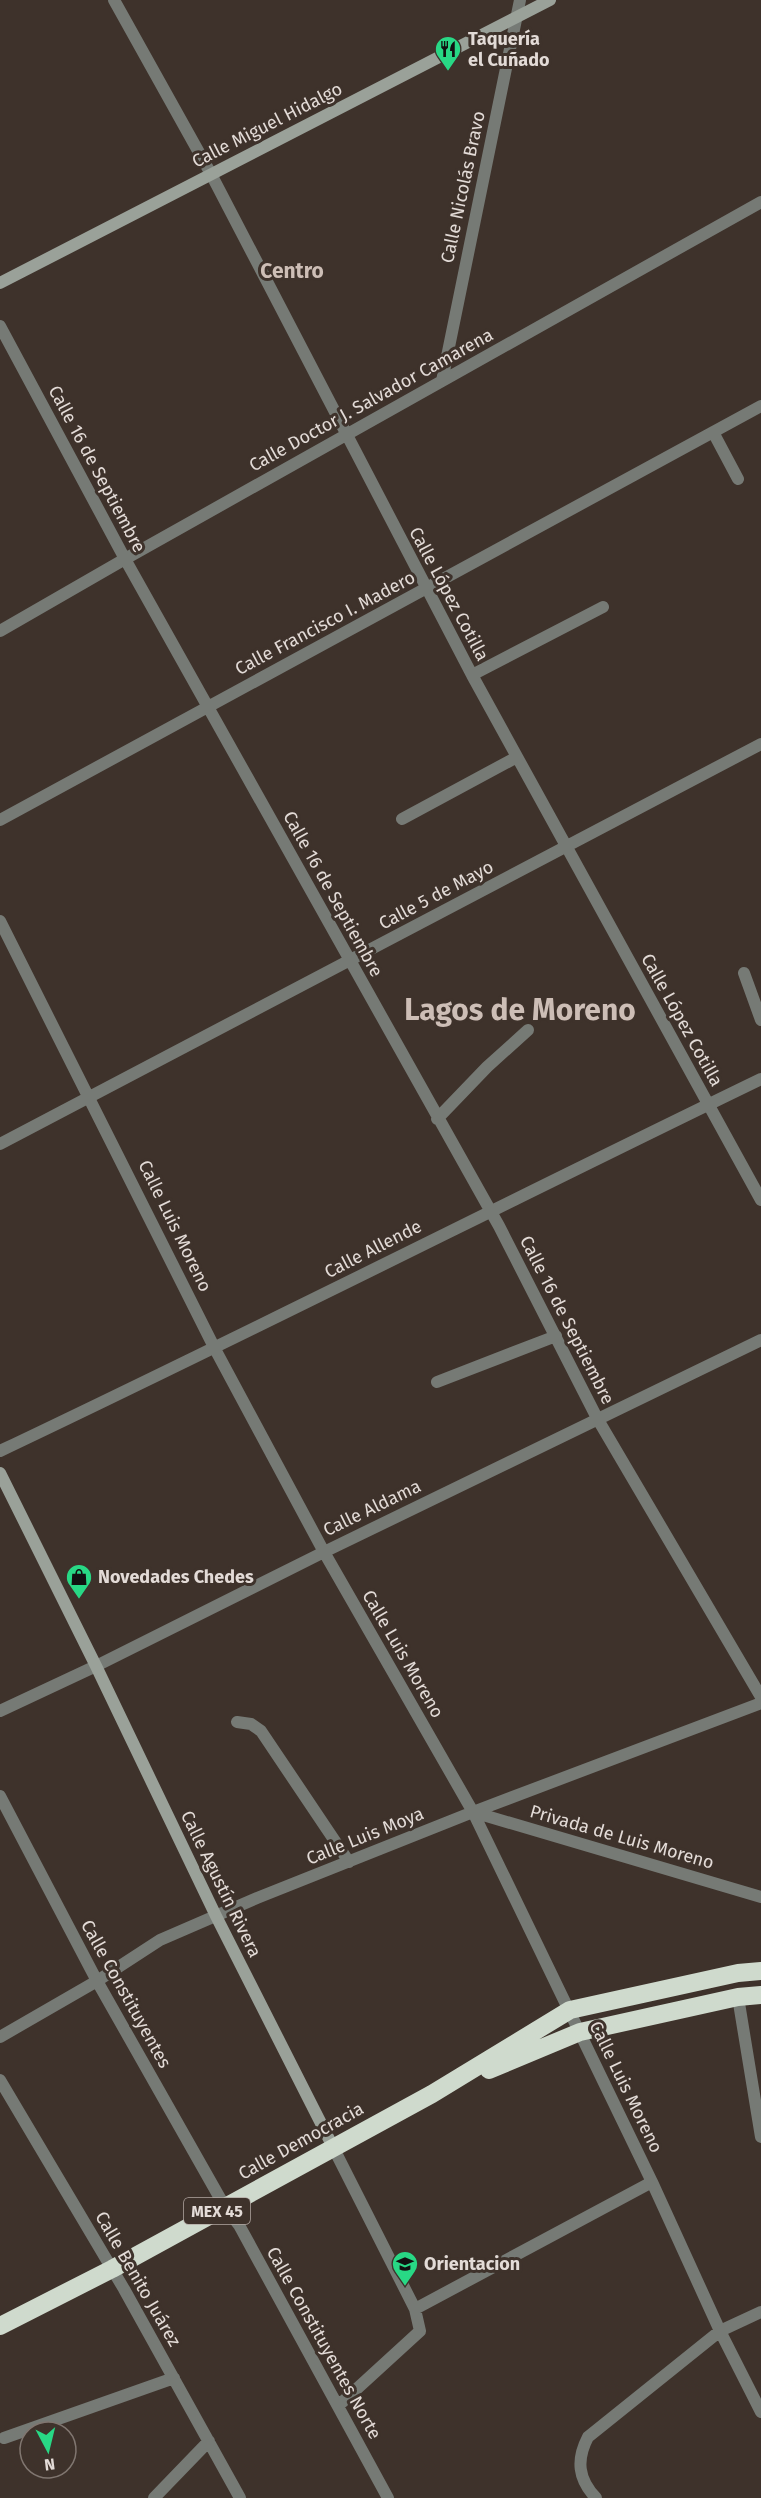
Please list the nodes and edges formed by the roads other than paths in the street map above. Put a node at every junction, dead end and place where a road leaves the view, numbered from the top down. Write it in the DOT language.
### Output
graph roads {
  1 [pos="114,0"];
  2 [pos="520,0"];
  3 [pos="550,0"];
  4 [pos="516,17"];
  5 [pos="211,174"];
  6 [pos="761,202"];
  7 [pos="0,283"];
  8 [pos="0,326"];
  9 [pos="442,381"];
  10 [pos="761,406"];
  11 [pos="713,432"];
  12 [pos="346,436"];
  13 [pos="738,479"];
  14 [pos="125,559"];
  15 [pos="426,589"];
  16 [pos="603,607"];
  17 [pos="0,631"];
  18 [pos="472,675"];
  19 [pos="209,706"];
  20 [pos="761,744"];
  21 [pos="517,757"];
  22 [pos="402,819"];
  23 [pos="0,820"];
  24 [pos="566,847"];
  25 [pos="0,921"];
  26 [pos="350,960"];
  27 [pos="744,973"];
  28 [pos="761,1020"];
  29 [pos="528,1030"];
  30 [pos="761,1079"];
  31 [pos="90,1097"];
  32 [pos="708,1104"];
  33 [pos="437,1119"];
  34 [pos="0,1144"];
  35 [pos="761,1200"];
  36 [pos="490,1210"];
  37 [pos="556,1336"];
  38 [pos="761,1340"];
  39 [pos="215,1349"];
  40 [pos="437,1382"];
  41 [pos="597,1418"];
  42 [pos="0,1451"];
  43 [pos="0,1473"];
  44 [pos="324,1552"];
  45 [pos="96,1666"];
  46 [pos="761,1697"];
  47 [pos="761,1703"];
  48 [pos="0,1711"];
  49 [pos="237,1722"];
  50 [pos="0,1796"];
  51 [pos="473,1812"];
  52 [pos="349,1862"];
  53 [pos="761,1897"];
  54 [pos="216,1916"];
  55 [pos="761,1971"];
  56 [pos="97,1981"];
  57 [pos="761,1995"];
  58 [pos="738,1996"];
  59 [pos="570,2010"];
  60 [pos="580,2032"];
  61 [pos="0,2037"];
  62 [pos="0,2080"];
  63 [pos="432,2094"];
  64 [pos="758,2104"];
  65 [pos="761,2137"];
  66 [pos="333,2147"];
  67 [pos="652,2182"];
  68 [pos="225,2207"];
  69 [pos="112,2269"];
  70 [pos="415,2309"];
  71 [pos="761,2312"];
  72 [pos="0,2326"];
  73 [pos="720,2331"];
  74 [pos="174,2378"];
  75 [pos="338,2406"];
  76 [pos="761,2412"];
  77 [pos="4,2438"];
  78 [pos="209,2441"];
  79 [pos="154,2498"];
  80 [pos="240,2498"];
  81 [pos="388,2498"];
  82 [pos="596,2498"];
  1 -- 5 [label="street, Calle López Cotilla"];
  2 -- 4 [label="street, Calle Nicolás Bravo"];
  3 -- 4 [label="main road, Calle Miguel Hidalgo"];
  4 -- 5 [label="main road, Calle Miguel Hidalgo"];
  4 -- 9 [label="street, Calle Nicolás Bravo"];
  5 -- 7 [label="main road, Calle Miguel Hidalgo"];
  5 -- 12 [label="street, Calle López Cotilla"];
  6 -- 9 [label="street, Calle Doctor J. Salvador Camarena"];
  8 -- 14 [label="street, Calle 16 de Septiembre"];
  9 -- 12 [label="street, Calle Doctor J. Salvador Camarena"];
  10 -- 11 [label="street, Calle Francisco I. Madero"];
  11 -- 13 [label="street"];
  11 -- 15 [label="street, Calle Francisco I. Madero"];
  12 -- 14 [label="street, Calle Doctor J. Salvador Camarena"];
  12 -- 15 [label="street, Calle López Cotilla"];
  14 -- 17 [label="street, Calle Doctor J. Salvador Camarena"];
  14 -- 19 [label="street, Calle 16 de Septiembre"];
  15 -- 18 [label="street, Calle López Cotilla"];
  15 -- 19 [label="street, Calle Francisco I. Madero"];
  16 -- 18 [label="street"];
  18 -- 21 [label="street, Calle López Cotilla"];
  19 -- 23 [label="street, Calle Francisco I. Madero"];
  19 -- 26 [label="street, Calle 16 de Septiembre"];
  20 -- 24 [label="street, Calle 5 de Mayo"];
  21 -- 22 [label="street"];
  21 -- 24 [label="street, Calle López Cotilla"];
  24 -- 26 [label="street, Calle 5 de Mayo"];
  24 -- 32 [label="street, Calle López Cotilla"];
  25 -- 31 [label="street, Calle Luis Moreno"];
  26 -- 31 [label="street, Calle 5 de Mayo"];
  26 -- 33 [label="street, Calle 16 de Septiembre"];
  27 -- 28 [label="street"];
  29 -- 33 [label="street"];
  30 -- 32 [label="street, Calle Allende"];
  31 -- 34 [label="street, Calle 5 de Mayo"];
  31 -- 39 [label="street, Calle Luis Moreno"];
  32 -- 35 [label="street, Calle López Cotilla"];
  32 -- 36 [label="street, Calle Allende"];
  33 -- 36 [label="street, Calle 16 de Septiembre"];
  36 -- 37 [label="street, Calle 16 de Septiembre"];
  36 -- 39 [label="street, Calle Allende"];
  37 -- 40 [label="street"];
  37 -- 41 [label="street, Calle 16 de Septiembre"];
  38 -- 41 [label="street, Calle Aldama"];
  39 -- 42 [label="street, Calle Allende"];
  39 -- 44 [label="street, Calle Luis Moreno"];
  41 -- 44 [label="street, Calle Aldama"];
  41 -- 46 [label="street, Calle 16 de Septiembre"];
  43 -- 45 [label="main road, Calle Agustín Rivera"];
  44 -- 45 [label="street, Calle Aldama"];
  44 -- 51 [label="street, Calle Luis Moreno"];
  45 -- 48 [label="street, Calle Aldama"];
  45 -- 54 [label="main road, Calle Agustín Rivera"];
  47 -- 51 [label="street, Calle Luis Moya"];
  49 -- 52 [label="street"];
  50 -- 56 [label="street, Calle Constituyentes"];
  51 -- 52 [label="street, Calle Luis Moya"];
  51 -- 53 [label="street, Privada de Luis Moreno"];
  51 -- 59 [label="street, Calle Luis Moreno"];
  52 -- 54 [label="street, Calle Luis Moya"];
  54 -- 56 [label="street, Calle Luis Moya"];
  54 -- 66 [label="main road, Calle Agustín Rivera"];
  55 -- 59 [label="highway, Calle Democracia / MEX 45"];
  56 -- 61 [label="street, Calle Luis Moya"];
  56 -- 68 [label="street, Calle Constituyentes"];
  57 -- 58 [label="highway, Calle Democracia / MEX 45"];
  58 -- 60 [label="highway, Calle Democracia / MEX 45"];
  58 -- 64 [label="street"];
  59 -- 60 [label="street, Calle Luis Moreno"];
  59 -- 63 [label="highway, Calle Democracia / MEX 45"];
  60 -- 63 [label="highway, Calle Democracia / MEX 45"];
  60 -- 67 [label="street, Calle Luis Moreno"];
  62 -- 69 [label="street, Calle Benito Juárez"];
  63 -- 66 [label="highway, Calle Democracia / MEX 45"];
  64 -- 65 [label="street"];
  66 -- 68 [label="highway, Calle Democracia / MEX 45"];
  66 -- 70 [label="street, Calle Agustín Rivera"];
  67 -- 70 [label="street"];
  67 -- 73 [label="street, Calle Luis Moreno"];
  68 -- 69 [label="highway, Calle Democracia / MEX 45"];
  68 -- 75 [label="street, Calle Constituyentes Norte"];
  69 -- 72 [label="highway, Calle Democracia / MEX 45"];
  69 -- 74 [label="street, Calle Benito Juárez"];
  70 -- 75 [label="street"];
  71 -- 73 [label="street"];
  73 -- 76 [label="street, Calle Luis Moreno"];
  73 -- 82 [label="street"];
  74 -- 77 [label="street"];
  74 -- 78 [label="street, Calle Benito Juárez"];
  75 -- 81 [label="street, Calle Constituyentes Norte"];
  78 -- 79 [label="street"];
  78 -- 80 [label="street, Calle Benito Juárez"];
}
